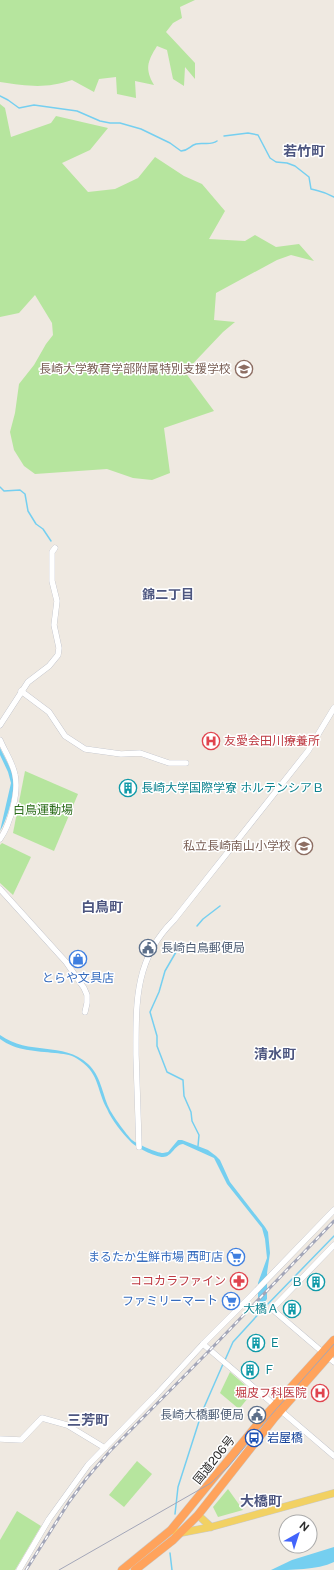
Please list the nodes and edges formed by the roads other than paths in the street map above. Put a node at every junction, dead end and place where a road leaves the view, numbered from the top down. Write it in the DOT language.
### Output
graph roads {
  1 [pos="55,548"];
  2 [pos="21,691"];
  3 [pos="334,708"];
  4 [pos="0,725"];
  5 [pos="0,740"];
  6 [pos="186,763"];
  7 [pos="0,839"];
  8 [pos="0,889"];
  9 [pos="85,1012"];
  10 [pos="139,1147"];
  11 [pos="334,1210"];
  12 [pos="334,1245"];
  13 [pos="334,1340"];
  14 [pos="203,1344"];
  15 [pos="334,1350"];
  16 [pos="328,1357"];
  17 [pos="278,1408"];
  18 [pos="0,1439"];
  19 [pos="105,1448"];
  20 [pos="334,1456"];
  21 [pos="334,1493"];
  22 [pos="198,1515"];
  23 [pos="210,1527"];
  24 [pos="171,1530"];
  25 [pos="180,1533"];
  26 [pos="19,1570"];
  27 [pos="122,1570"];
  28 [pos="135,1570"];
  1 -- 2 [label="street"];
  2 -- 4 [label="street"];
  2 -- 6 [label="street"];
  3 -- 10 [label="street"];
  5 -- 7 [label="street"];
  8 -- 9 [label="street"];
  11 -- 14 [label="street"];
  12 -- 16 [label="street"];
  13 -- 16 [label="highway, 国道206号"];
  14 -- 17 [label="street"];
  14 -- 19 [label="street"];
  15 -- 16 [label="highway, 国道206号"];
  16 -- 17 [label="highway, 国道206号"];
  17 -- 20 [label="street"];
  17 -- 22 [label="highway, 国道206号"];
  17 -- 24 [label="highway, 国道206号"];
  18 -- 19 [label="street"];
  19 -- 26 [label="street"];
  21 -- 23 [label="main road"];
  22 -- 23 [label="main road"];
  22 -- 25 [label="highway, 国道206号"];
  23 -- 25 [label="main road"];
  24 -- 25 [label="main road"];
  24 -- 27 [label="highway, 国道206号"];
  25 -- 28 [label="highway, 国道206号"];
}
